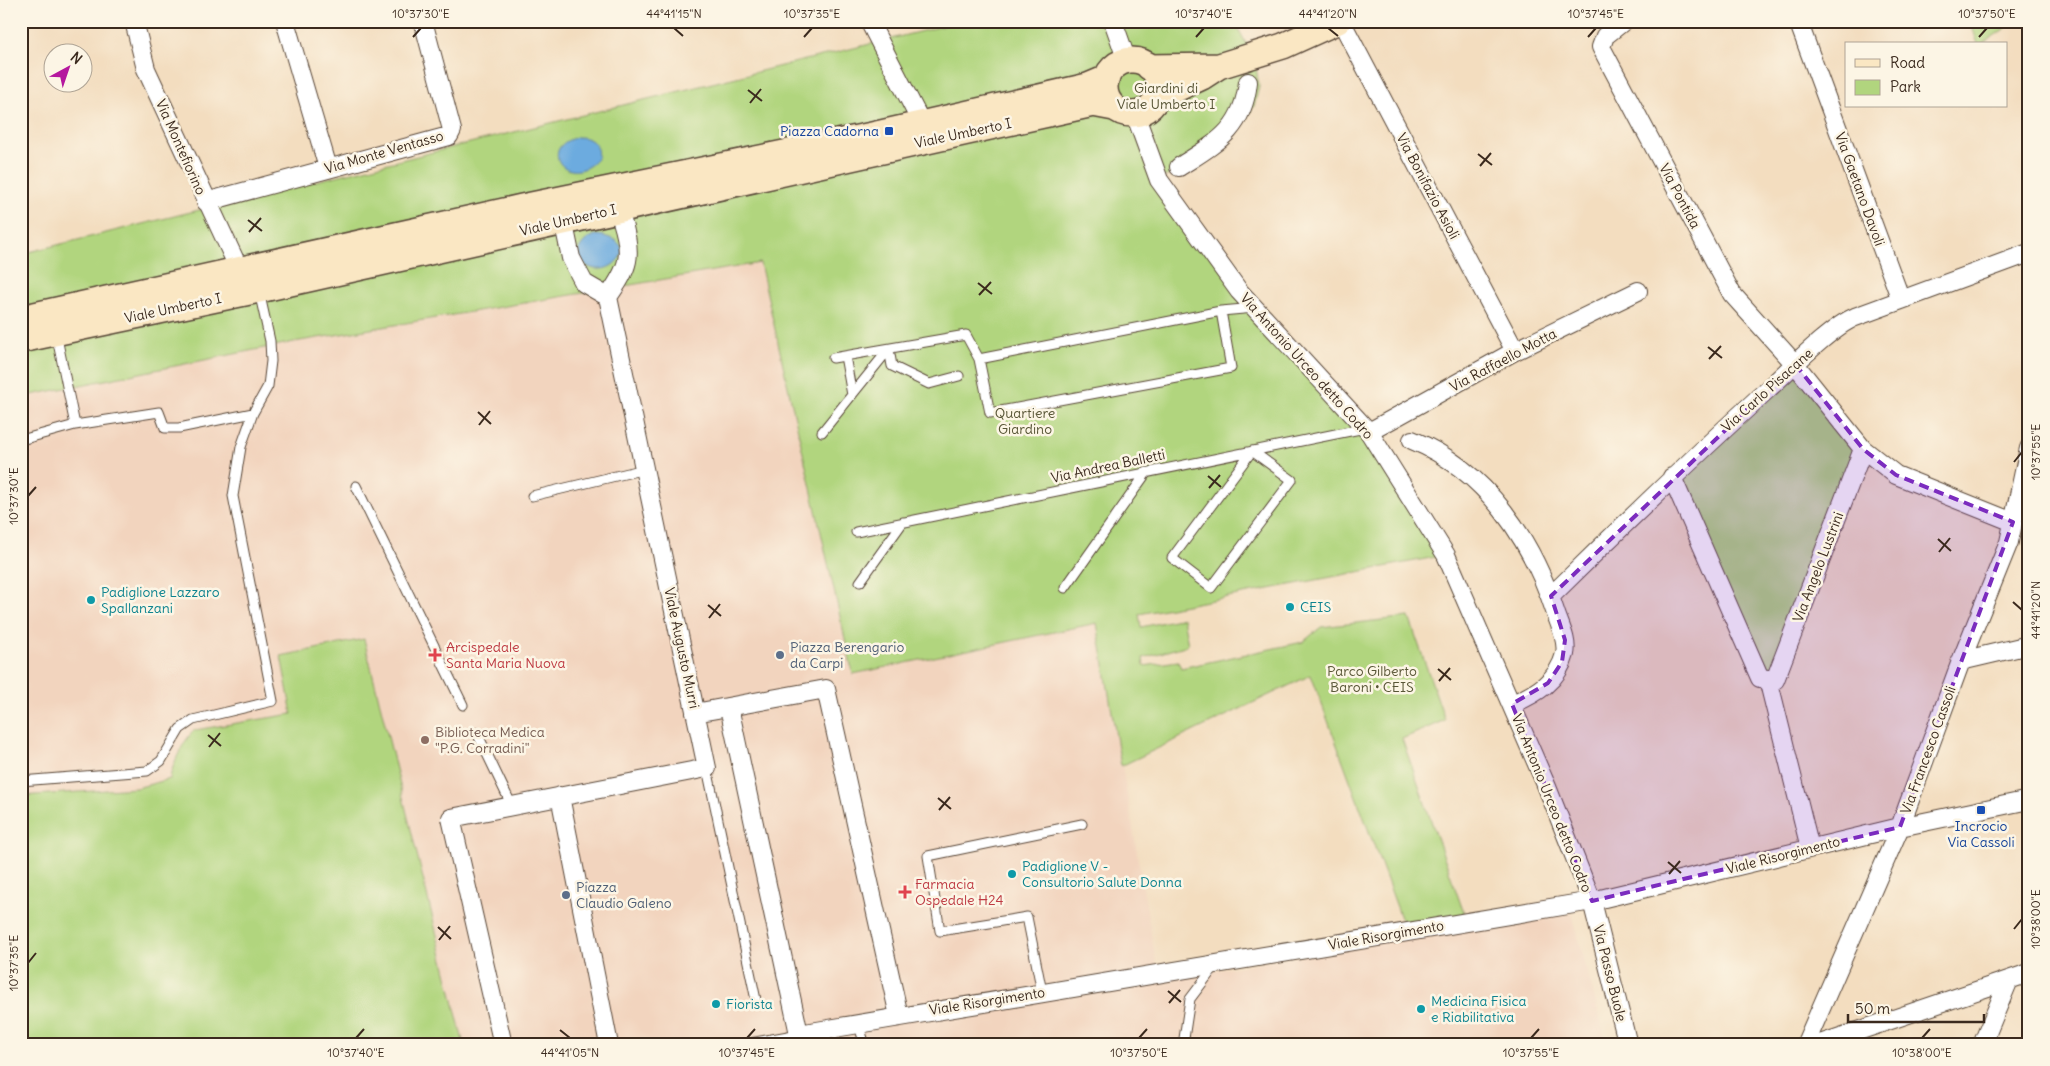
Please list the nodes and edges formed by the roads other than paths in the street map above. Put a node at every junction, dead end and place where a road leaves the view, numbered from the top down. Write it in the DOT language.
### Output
graph roads {
  1 [pos="134,21"];
  2 [pos="285,21"];
  3 [pos="423,21"];
  4 [pos="869,21"];
  5 [pos="1113,21"];
  6 [pos="1340,21"];
  7 [pos="1624,21"];
  8 [pos="1798,21"];
  9 [pos="1138,64"];
  10 [pos="1219,66"];
  11 [pos="1106,78"];
  12 [pos="1248,82"];
  13 [pos="1157,98"];
  14 [pos="1124,111"];
  15 [pos="922,124"];
  16 [pos="1179,167"];
  17 [pos="328,168"];
  18 [pos="206,202"];
  19 [pos="622,221"];
  20 [pos="566,234"];
  21 [pos="2029,252"];
  22 [pos="239,269"];
  23 [pos="259,290"];
  24 [pos="1638,291"];
  25 [pos="608,296"];
  26 [pos="1901,300"];
  27 [pos="1255,308"];
  28 [pos="1221,311"];
  29 [pos="21,318"];
  30 [pos="53,322"];
  31 [pos="21,340"];
  32 [pos="889,349"];
  33 [pos="1515,351"];
  34 [pos="845,356"];
  35 [pos="833,358"];
  36 [pos="979,359"];
  37 [pos="1795,364"];
  38 [pos="959,376"];
  39 [pos="852,395"];
  40 [pos="252,412"];
  41 [pos="75,425"];
  42 [pos="1367,430"];
  43 [pos="822,432"];
  44 [pos="21,440"];
  45 [pos="1412,440"];
  46 [pos="2029,448"];
  47 [pos="1863,449"];
  48 [pos="1252,451"];
  49 [pos="644,469"];
  50 [pos="1147,472"];
  51 [pos="1672,477"];
  52 [pos="356,486"];
  53 [pos="532,496"];
  54 [pos="903,522"];
  55 [pos="2013,522"];
  56 [pos="856,532"];
  57 [pos="860,582"];
  58 [pos="1065,588"];
  59 [pos="1550,596"];
  60 [pos="2029,645"];
  61 [pos="1961,660"];
  62 [pos="1768,679"];
  63 [pos="1512,704"];
  64 [pos="463,705"];
  65 [pos="729,707"];
  66 [pos="695,713"];
  67 [pos="477,733"];
  68 [pos="707,768"];
  69 [pos="21,782"];
  70 [pos="560,796"];
  71 [pos="2029,800"];
  72 [pos="512,806"];
  73 [pos="1082,824"];
  74 [pos="1900,827"];
  75 [pos="1810,848"];
  76 [pos="1592,902"];
  77 [pos="1217,964"];
  78 [pos="2029,973"];
  79 [pos="2009,980"];
  80 [pos="1042,992"];
  81 [pos="756,1000"];
  82 [pos="899,1016"];
  83 [pos="858,1023"];
  84 [pos="799,1034"];
  85 [pos="1844,1041"];
  86 [pos="504,1045"];
  87 [pos="609,1045"];
  88 [pos="739,1045"];
  89 [pos="865,1045"];
  90 [pos="1183,1045"];
  91 [pos="1628,1045"];
  92 [pos="1805,1045"];
  93 [pos="1817,1045"];
  94 [pos="1982,1045"];
  1 -- 18 [label="street, Via Montefiorino"];
  2 -- 17 [label="street"];
  3 -- 17 [label="street, Via Monte Ventasso"];
  4 -- 15 [label="street"];
  5 -- 9 [label="street"];
  6 -- 10 [label="main road"];
  6 -- 33 [label="street, Via Bonifazio Asioli"];
  7 -- 37 [label="street, Via Pontida"];
  8 -- 26 [label="street, Via Gaetano Davoli"];
  9 -- 10 [label="main road"];
  9 -- 11 [label="main road"];
  9 -- 13 [label="main road"];
  10 -- 13 [label="main road"];
  11 -- 14 [label="main road"];
  11 -- 15 [label="main road, Viale Umberto I"];
  12 -- 16 [label="street"];
  13 -- 14 [label="main road"];
  14 -- 23 [label="main road, Viale Umberto I"];
  14 -- 27 [label="street, Via Antonio Urceo detto Codro"];
  15 -- 22 [label="main road, Viale Umberto I"];
  17 -- 18 [label="street, Via Monte Ventasso"];
  18 -- 22 [label="street, Via Montefiorino"];
  19 -- 25 [label="street"];
  20 -- 25 [label="street"];
  21 -- 26 [label="street, Via Carlo Pisacane"];
  22 -- 30 [label="main road, Viale Umberto I"];
  23 -- 30 [label="main road, Viale Umberto I"];
  23 -- 40 [label="lane"];
  24 -- 33 [label="street, Via Raffaello Motta"];
  25 -- 49 [label="street, Viale Augusto Murri"];
  26 -- 37 [label="street, Via Carlo Pisacane"];
  27 -- 28 [label="lane"];
  27 -- 42 [label="street, Via Antonio Urceo detto Codro"];
  28 -- 36 [label="lane"];
  28 -- 36 [label="lane"];
  29 -- 30 [label="main road, Viale Umberto I"];
  30 -- 31 [label="main road, Viale Umberto I"];
  30 -- 41 [label="lane"];
  32 -- 34 [label="lane"];
  32 -- 36 [label="lane"];
  32 -- 38 [label="lane"];
  32 -- 39 [label="lane"];
  33 -- 42 [label="street, Via Raffaello Motta"];
  34 -- 35 [label="lane"];
  34 -- 39 [label="lane"];
  37 -- 47 [label="street"];
  37 -- 51 [label="street, Via Carlo Pisacane"];
  39 -- 43 [label="lane"];
  40 -- 41 [label="lane"];
  40 -- 69 [label="lane"];
  41 -- 44 [label="lane"];
  42 -- 48 [label="lane, Via Andrea Balletti"];
  42 -- 63 [label="street, Via Antonio Urceo detto Codro"];
  45 -- 59 [label="street, Via Antonio Urceo detto Codro"];
  46 -- 55 [label="street, Via Francesco Cassoli"];
  47 -- 55 [label="street"];
  47 -- 62 [label="street, Via Angelo Lustrini"];
  48 -- 48 [label="lane"];
  48 -- 50 [label="lane, Via Andrea Balletti"];
  49 -- 53 [label="lane"];
  49 -- 66 [label="street, Viale Augusto Murri"];
  50 -- 54 [label="lane, Via Andrea Balletti"];
  50 -- 58 [label="lane"];
  51 -- 59 [label="street, Via Carlo Pisacane"];
  51 -- 62 [label="street"];
  52 -- 64 [label="lane"];
  54 -- 56 [label="lane, Via Andrea Balletti"];
  54 -- 57 [label="lane"];
  55 -- 61 [label="street, Via Francesco Cassoli"];
  59 -- 63 [label="street, Via Antonio Urceo detto Codro"];
  60 -- 61 [label="street"];
  61 -- 74 [label="street, Via Francesco Cassoli"];
  62 -- 75 [label="street"];
  63 -- 76 [label="street, Via Antonio Urceo detto Codro"];
  65 -- 66 [label="street"];
  65 -- 82 [label="street"];
  65 -- 84 [label="street"];
  66 -- 68 [label="street, Viale Augusto Murri"];
  67 -- 72 [label="lane"];
  68 -- 70 [label="street"];
  68 -- 81 [label="lane, Viale Augusto Murri"];
  70 -- 72 [label="street"];
  70 -- 87 [label="street"];
  71 -- 74 [label="street, Viale Risorgimento"];
  72 -- 86 [label="street"];
  73 -- 80 [label="lane"];
  74 -- 75 [label="street, Viale Risorgimento"];
  74 -- 92 [label="street, Via Francesco Cassoli"];
  75 -- 76 [label="street, Viale Risorgimento"];
  76 -- 77 [label="street, Viale Risorgimento"];
  76 -- 91 [label="street, Via Passo Buole"];
  77 -- 80 [label="street, Viale Risorgimento"];
  77 -- 90 [label="lane"];
  78 -- 79 [label="street"];
  79 -- 85 [label="street"];
  79 -- 94 [label="street"];
  80 -- 82 [label="street, Viale Risorgimento"];
  82 -- 83 [label="street, Viale Risorgimento"];
  83 -- 84 [label="street, Viale Risorgimento"];
  83 -- 89 [label="lane"];
  84 -- 88 [label="lane, Viale Risorgimento"];
  85 -- 93 [label="street"];
}
